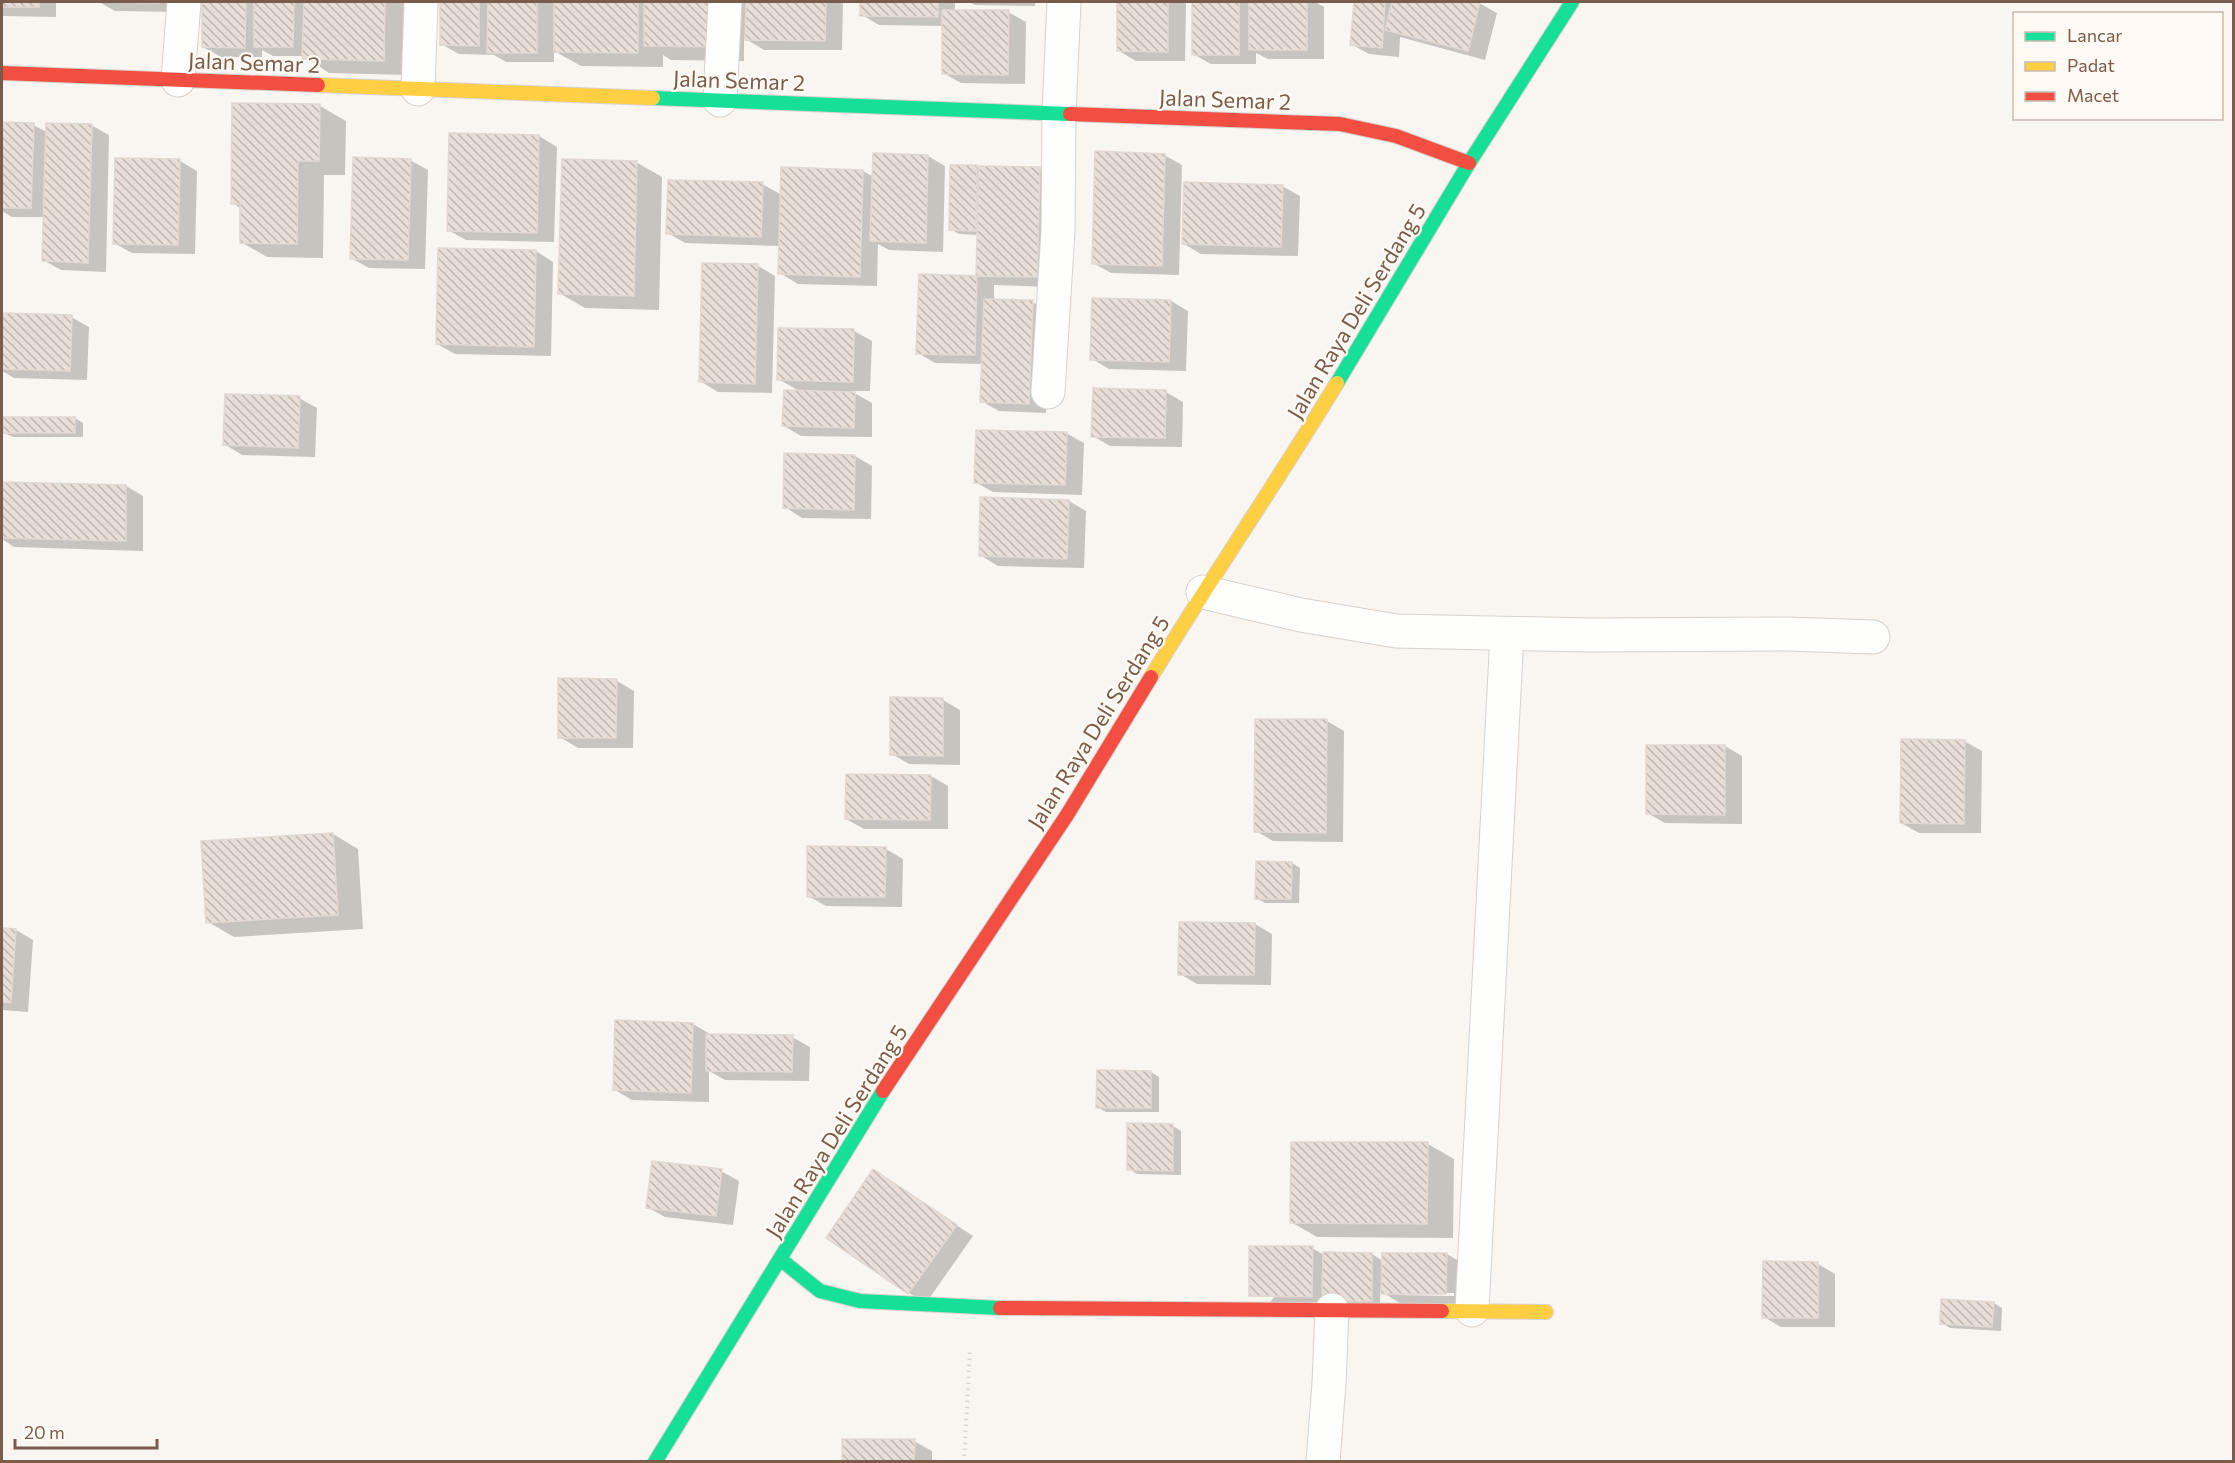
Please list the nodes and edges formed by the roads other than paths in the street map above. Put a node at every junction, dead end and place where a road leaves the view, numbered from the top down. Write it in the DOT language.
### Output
graph roads {
  1 [pos="184,2"];
  2 [pos="421,2"];
  3 [pos="725,2"];
  4 [pos="1064,2"];
  5 [pos="1572,2"];
  6 [pos="2,73"];
  7 [pos="178,80"];
  8 [pos="418,89"];
  9 [pos="720,100"];
  10 [pos="1059,114"];
  11 [pos="1463,160"];
  12 [pos="1048,393"];
  13 [pos="1203,592"];
  14 [pos="1507,634"];
  15 [pos="1873,638"];
  16 [pos="780,1259"];
  17 [pos="1332,1310"];
  18 [pos="1472,1310"];
  19 [pos="1546,1312"];
  20 [pos="655,1461"];
  21 [pos="1323,1461"];
  1 -- 7 [label="street"];
  2 -- 8 [label="street"];
  3 -- 9 [label="street"];
  4 -- 10 [label="street"];
  5 -- 11 [label="street, Jalan Raya Deli Serdang 5"];
  6 -- 7 [label="street, Jalan Semar 2"];
  7 -- 8 [label="street, Jalan Semar 2"];
  8 -- 9 [label="street, Jalan Semar 2"];
  9 -- 10 [label="street, Jalan Semar 2"];
  10 -- 11 [label="street, Jalan Semar 2"];
  10 -- 12 [label="street"];
  11 -- 13 [label="street, Jalan Raya Deli Serdang 5"];
  13 -- 14 [label="street"];
  13 -- 16 [label="street, Jalan Raya Deli Serdang 5"];
  14 -- 15 [label="street"];
  14 -- 18 [label="street"];
  16 -- 17 [label="street"];
  16 -- 20 [label="street, Jalan Raya Deli Serdang 5"];
  17 -- 18 [label="street"];
  17 -- 21 [label="street"];
  18 -- 19 [label="street"];
}
